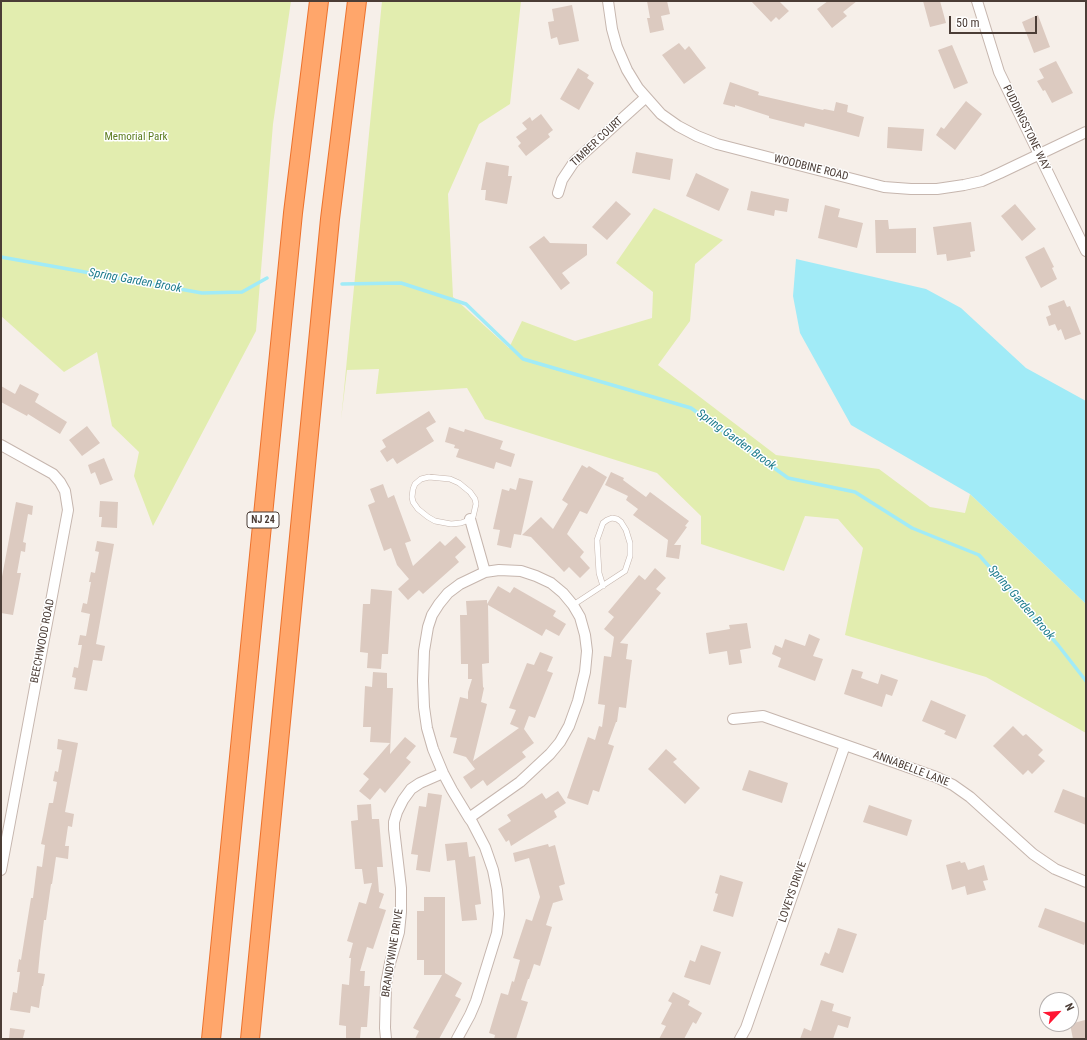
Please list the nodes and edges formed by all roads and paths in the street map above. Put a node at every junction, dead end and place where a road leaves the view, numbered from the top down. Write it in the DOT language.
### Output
graph roads {
  1 [pos="319,1"];
  2 [pos="357,1"];
  3 [pos="608,1"];
  4 [pos="976,1"];
  5 [pos="646,98"];
  6 [pos="1086,132"];
  7 [pos="1039,154"];
  8 [pos="558,193"];
  9 [pos="1086,251"];
  10 [pos="1,445"];
  11 [pos="470,519"];
  12 [pos="485,572"];
  13 [pos="603,586"];
  14 [pos="573,605"];
  15 [pos="733,719"];
  16 [pos="844,745"];
  17 [pos="443,773"];
  18 [pos="469,818"];
  19 [pos="1,870"];
  20 [pos="1086,882"];
  21 [pos="210,1039"];
  22 [pos="250,1039"];
  23 [pos="386,1039"];
  24 [pos="457,1039"];
  25 [pos="740,1039"];
  1 -- 21 [label="highway, NJ 24"];
  2 -- 22 [label="highway"];
  3 -- 5 [label="street, WOODBINE ROAD"];
  4 -- 7 [label="street, PUDDINGSTONE WAY"];
  5 -- 7 [label="street, WOODBINE ROAD"];
  5 -- 8 [label="street, TIMBER COURT"];
  6 -- 7 [label="street, WOODBINE ROAD"];
  7 -- 9 [label="street, PUDDINGSTONE WAY"];
  10 -- 19 [label="street, BEECHWOOD ROAD"];
  11 -- 11 [label="lane"];
  11 -- 12 [label="street"];
  12 -- 14 [label="street"];
  12 -- 17 [label="street"];
  13 -- 13 [label="lane"];
  13 -- 14 [label="lane"];
  14 -- 18 [label="street"];
  15 -- 16 [label="street, ANNABELLE LANE"];
  16 -- 20 [label="street, ANNABELLE LANE"];
  16 -- 25 [label="street, LOVEYS DRIVE"];
  17 -- 18 [label="street"];
  17 -- 23 [label="street, BRANDYWINE DRIVE"];
  18 -- 24 [label="street"];
}
